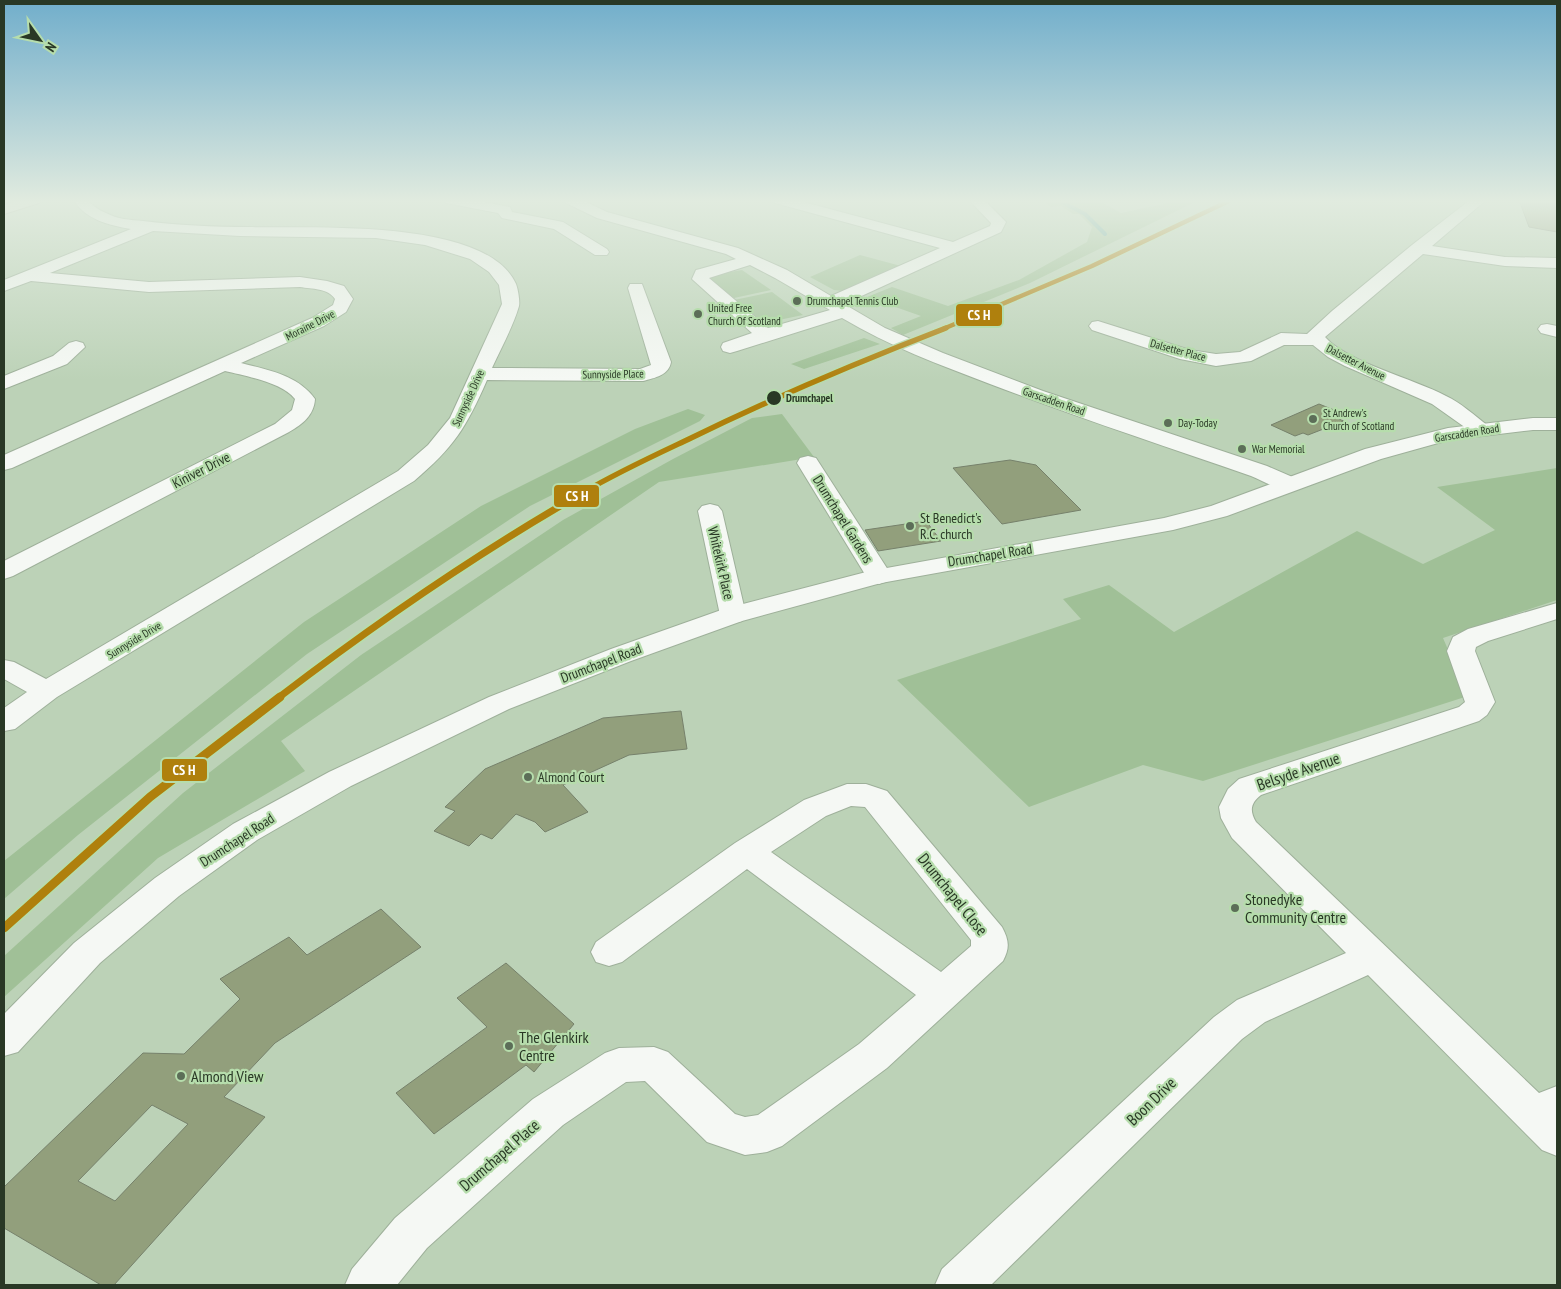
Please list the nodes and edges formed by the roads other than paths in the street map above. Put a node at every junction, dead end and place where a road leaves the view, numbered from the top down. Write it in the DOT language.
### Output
graph roads {
  1 [pos="69,260"];
  2 [pos="484,260"];
  3 [pos="752,260"];
  4 [pos="932,260"];
  5 [pos="1404,260"];
  6 [pos="1486,260"];
  7 [pos="1557,263"];
  8 [pos="30,276"];
  9 [pos="4,286"];
  10 [pos="636,288"];
  11 [pos="837,308"];
  12 [pos="1098,326"];
  13 [pos="765,335"];
  14 [pos="1316,340"];
  15 [pos="76,347"];
  16 [pos="730,347"];
  17 [pos="225,365"];
  18 [pos="480,374"];
  19 [pos="4,383"];
  20 [pos="1557,424"];
  21 [pos="1480,429"];
  22 [pos="4,463"];
  23 [pos="808,463"];
  24 [pos="1289,484"];
  25 [pos="710,511"];
  26 [pos="4,571"];
  27 [pos="879,576"];
  28 [pos="1557,611"];
  29 [pos="733,615"];
  30 [pos="4,668"];
  31 [pos="47,691"];
  32 [pos="4,722"];
  33 [pos="747,852"];
  34 [pos="609,952"];
  35 [pos="1372,957"];
  36 [pos="944,994"];
  37 [pos="4,1040"];
  38 [pos="654,1064"];
  39 [pos="1550,1119"];
  40 [pos="368,1285"];
  41 [pos="958,1285"];
  1 -- 8 [label="street"];
  2 -- 18 [label="street, Sunnyside Drive"];
  3 -- 11 [label="street, Garscadden Road"];
  3 -- 13 [label="street"];
  4 -- 11 [label="street"];
  5 -- 14 [label="street, Dalsetter Avenue"];
  6 -- 7 [label="street"];
  8 -- 9 [label="street"];
  8 -- 17 [label="street, Moraine Drive"];
  10 -- 18 [label="street, Sunnyside Place"];
  11 -- 13 [label="street"];
  11 -- 24 [label="street, Garscadden Road"];
  12 -- 14 [label="street, Dalsetter Place"];
  13 -- 16 [label="street"];
  14 -- 21 [label="street, Dalsetter Avenue"];
  15 -- 19 [label="street"];
  17 -- 22 [label="street, Moraine Drive"];
  17 -- 26 [label="street, Kiniver Drive"];
  18 -- 31 [label="street, Sunnyside Drive"];
  20 -- 21 [label="street, Garscadden Road"];
  21 -- 24 [label="street, Garscadden Road"];
  23 -- 27 [label="street, Drumchapel Gardens"];
  24 -- 27 [label="street, Drumchapel Road"];
  25 -- 29 [label="street, Whitekirk Place"];
  27 -- 29 [label="street, Drumchapel Road"];
  28 -- 35 [label="street, Belsyde Avenue"];
  29 -- 37 [label="street, Drumchapel Road"];
  30 -- 31 [label="street"];
  31 -- 32 [label="street, Sunnyside Drive"];
  33 -- 34 [label="street, Drumchapel Close"];
  33 -- 36 [label="street"];
  33 -- 36 [label="street, Drumchapel Close"];
  35 -- 39 [label="street, Belsyde Avenue"];
  35 -- 41 [label="street, Boon Drive"];
  36 -- 38 [label="street, Drumchapel Close"];
  38 -- 40 [label="street, Drumchapel Place"];
}
